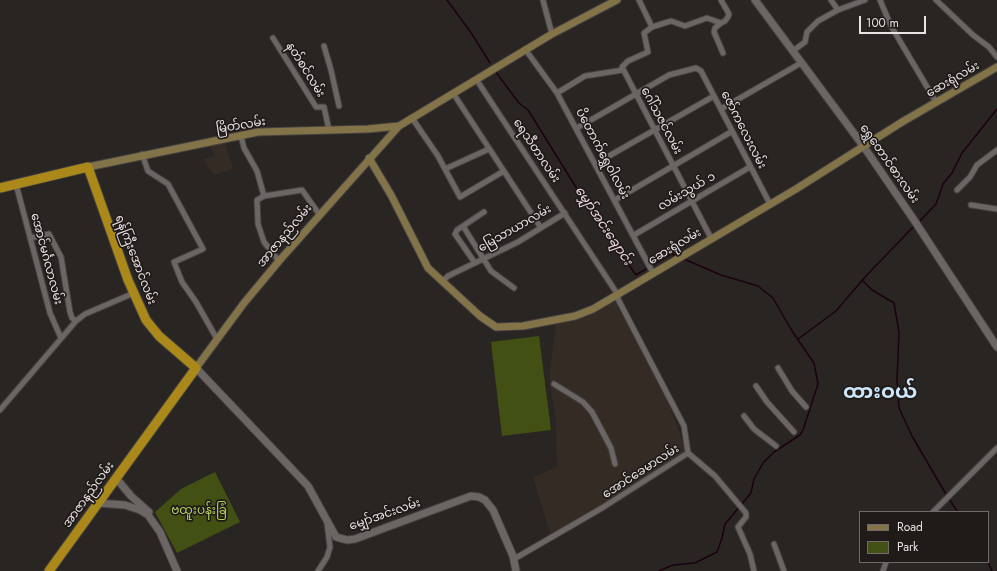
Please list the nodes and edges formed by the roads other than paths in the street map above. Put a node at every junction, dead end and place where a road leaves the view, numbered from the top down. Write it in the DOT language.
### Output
graph roads {
  1 [pos="542,0"];
  2 [pos="617,0"];
  3 [pos="639,0"];
  4 [pos="721,0"];
  5 [pos="755,0"];
  6 [pos="831,0"];
  7 [pos="865,0"];
  8 [pos="880,0"];
  9 [pos="936,0"];
  10 [pos="609,2"];
  11 [pos="838,10"];
  12 [pos="721,23"];
  13 [pos="652,27"];
  14 [pos="552,34"];
  15 [pos="274,38"];
  16 [pos="324,46"];
  17 [pos="526,49"];
  18 [pos="793,51"];
  19 [pos="723,53"];
  20 [pos="997,57"];
  21 [pos="801,63"];
  22 [pos="997,67"];
  23 [pos="622,70"];
  24 [pos="476,79"];
  25 [pos="453,93"];
  26 [pos="557,93"];
  27 [pos="636,94"];
  28 [pos="714,96"];
  29 [pos="936,102"];
  30 [pos="339,106"];
  31 [pos="721,109"];
  32 [pos="412,118"];
  33 [pos="399,126"];
  34 [pos="577,128"];
  35 [pos="374,129"];
  36 [pos="654,129"];
  37 [pos="329,130"];
  38 [pos="732,132"];
  39 [pos="241,136"];
  40 [pos="384,142"];
  41 [pos="864,147"];
  42 [pos="489,149"];
  43 [pos="997,150"];
  44 [pos="142,154"];
  45 [pos="369,158"];
  46 [pos="595,164"];
  47 [pos="673,165"];
  48 [pos="88,166"];
  49 [pos="750,167"];
  50 [pos="445,169"];
  51 [pos="504,171"];
  52 [pos="16,184"];
  53 [pos="0,188"];
  54 [pos="956,190"];
  55 [pos="264,196"];
  56 [pos="615,200"];
  57 [pos="692,201"];
  58 [pos="770,204"];
  59 [pos="971,206"];
  60 [pos="997,209"];
  61 [pos="484,212"];
  62 [pos="565,213"];
  63 [pos="319,214"];
  64 [pos="463,226"];
  65 [pos="541,228"];
  66 [pos="634,235"];
  67 [pos="30,238"];
  68 [pos="711,238"];
  69 [pos="483,260"];
  70 [pos="279,261"];
  71 [pos="475,263"];
  72 [pos="653,273"];
  73 [pos="442,282"];
  74 [pos="514,288"];
  75 [pos="134,293"];
  76 [pos="618,295"];
  77 [pos="76,321"];
  78 [pos="61,338"];
  79 [pos="217,339"];
  80 [pos="997,347"];
  81 [pos="196,368"];
  82 [pos="778,368"];
  83 [pos="554,384"];
  84 [pos="756,386"];
  85 [pos="806,408"];
  86 [pos="0,410"];
  87 [pos="744,416"];
  88 [pos="794,432"];
  89 [pos="776,446"];
  90 [pos="997,448"];
  91 [pos="688,453"];
  92 [pos="615,464"];
  93 [pos="116,478"];
  94 [pos="131,496"];
  95 [pos="97,503"];
  96 [pos="125,505"];
  97 [pos="934,511"];
  98 [pos="326,522"];
  99 [pos="774,544"];
  100 [pos="514,559"];
  101 [pos="49,571"];
  102 [pos="177,571"];
  103 [pos="182,571"];
  104 [pos="318,571"];
  105 [pos="516,571"];
  106 [pos="754,571"];
  107 [pos="784,571"];
  1 -- 14 [label="street"];
  2 -- 10 [label="main road, အာဇာနည်လမ်း"];
  3 -- 13 [label="street"];
  4 -- 12 [label="street"];
  5 -- 18 [label="street, ရွှေတောင်ဓားလမ်း"];
  6 -- 11 [label="street"];
  7 -- 11 [label="street"];
  8 -- 29 [label="street"];
  9 -- 20 [label="street"];
  10 -- 14 [label="main road, အာဇာနည်လမ်း"];
  11 -- 18 [label="street"];
  12 -- 13 [label="street"];
  12 -- 19 [label="street"];
  13 -- 23 [label="street"];
  14 -- 17 [label="main road, အာဇာနည်လမ်း"];
  15 -- 37 [label="street, နတ်စင်လမ်း"];
  16 -- 30 [label="street"];
  17 -- 24 [label="main road, အာဇာနည်လမ်း"];
  17 -- 26 [label="street, ပိတောက်ရွှေဝါလမ်း"];
  18 -- 21 [label="street, ရွှေတောင်ဓားလမ်း"];
  21 -- 31 [label="street"];
  21 -- 41 [label="street, ရွှေတောင်ဓားလမ်း"];
  22 -- 29 [label="main road, ဆေးရုံလမ်း"];
  23 -- 26 [label="street"];
  23 -- 27 [label="street, ဂေါ်သဇင်လမ်း"];
  24 -- 25 [label="main road, အာဇာနည်လမ်း"];
  24 -- 62 [label="street, ရေသီတာလမ်း"];
  25 -- 32 [label="main road, အာဇာနည်လမ်း"];
  25 -- 42 [label="street"];
  26 -- 34 [label="street, ပိတောက်ရွှေဝါလမ်း"];
  27 -- 28 [label="street, ဇော်ကလေးလမ်း"];
  27 -- 34 [label="street"];
  27 -- 36 [label="street, ဂေါ်သဇင်လမ်း"];
  28 -- 31 [label="street, ဇော်ကလေးလမ်း"];
  28 -- 36 [label="street"];
  29 -- 41 [label="main road, ဆေးရုံလမ်း"];
  31 -- 38 [label="street, ဇော်ကလေးလမ်း"];
  32 -- 33 [label="main road, အာဇာနည်လမ်း"];
  32 -- 50 [label="street"];
  33 -- 35 [label="main road, မြိတ်လမ်း"];
  33 -- 40 [label="main road, အာဇာနည်လမ်း"];
  34 -- 46 [label="street, ပိတောက်ရွှေဝါလမ်း"];
  35 -- 37 [label="main road, မြိတ်လမ်း"];
  35 -- 40 [label="main road"];
  36 -- 46 [label="street"];
  36 -- 47 [label="street, ဂေါ်သဇင်လမ်း"];
  37 -- 39 [label="main road, မြိတ်လမ်း"];
  38 -- 47 [label="street"];
  38 -- 49 [label="street, ဇော်ကလေးလမ်း"];
  39 -- 44 [label="main road, မြိတ်လမ်း"];
  39 -- 55 [label="street"];
  40 -- 45 [label="main road, အာဇာနည်လမ်း"];
  41 -- 58 [label="main road, ဆေးရုံလမ်း"];
  41 -- 80 [label="street, ရွှေတောင်ဓားလမ်း"];
  42 -- 50 [label="street"];
  42 -- 51 [label="street"];
  43 -- 54 [label="street"];
  44 -- 48 [label="main road, မြိတ်လမ်း"];
  44 -- 79 [label="street"];
  45 -- 63 [label="main road, အာဇာနည်လမ်း"];
  45 -- 73 [label="main road, ဆေးရုံလမ်း"];
  46 -- 56 [label="street, ပိတောက်ရွှေဝါလမ်း"];
  47 -- 56 [label="street"];
  47 -- 57 [label="street, ဂေါ်သဇင်လမ်း"];
  48 -- 52 [label="highway"];
  48 -- 75 [label="highway, ရန်ကြီးအောင်လမ်း"];
  49 -- 57 [label="street, လမ်းသွယ် ၁"];
  49 -- 58 [label="street, ဇော်ကလေးလမ်း"];
  50 -- 51 [label="street"];
  51 -- 65 [label="street"];
  52 -- 53 [label="highway"];
  52 -- 67 [label="street, အောင်မင်္ဂလာလမ်း"];
  55 -- 63 [label="street"];
  55 -- 70 [label="street"];
  56 -- 66 [label="street, ပိတောက်ရွှေဝါလမ်း"];
  57 -- 66 [label="street, လမ်းသွယ် ၁"];
  57 -- 68 [label="street, ဂေါ်သဇင်လမ်း"];
  58 -- 68 [label="main road, ဆေးရုံလမ်း"];
  59 -- 60 [label="street"];
  61 -- 64 [label="street"];
  62 -- 65 [label="street, မြေသာယာလမ်း"];
  62 -- 76 [label="street, ရေသီတာလမ်း"];
  63 -- 70 [label="main road, အာဇာနည်လမ်း"];
  64 -- 69 [label="street"];
  64 -- 71 [label="street, မြေသာယာလမ်း"];
  65 -- 69 [label="street, မြေသာယာလမ်း"];
  66 -- 72 [label="street, ပိတောက်ရွှေဝါလမ်း"];
  67 -- 77 [label="street"];
  67 -- 78 [label="street, အောင်မင်္ဂလာလမ်း"];
  68 -- 72 [label="main road, ဆေးရုံလမ်း"];
  69 -- 71 [label="street, မြေသာယာလမ်း"];
  69 -- 74 [label="street"];
  70 -- 79 [label="main road, အာဇာနည်လမ်း"];
  71 -- 73 [label="street, မြေသာယာလမ်း"];
  72 -- 76 [label="main road, ဆေးရုံလမ်း"];
  73 -- 76 [label="main road, ဆေးရုံလမ်း"];
  75 -- 77 [label="street"];
  75 -- 81 [label="highway, ရန်ကြီးအောင်လမ်း"];
  76 -- 91 [label="street, အောင်ခေမာလမ်း"];
  77 -- 78 [label="street"];
  78 -- 86 [label="street"];
  79 -- 81 [label="main road, အာဇာနည်လမ်း"];
  81 -- 93 [label="highway, အာဇာနည်လမ်း"];
  81 -- 98 [label="street, မျှော်အင်းလမ်း"];
  82 -- 85 [label="street"];
  83 -- 92 [label="street"];
  84 -- 88 [label="street"];
  87 -- 89 [label="street"];
  90 -- 97 [label="street"];
  91 -- 100 [label="street, အောင်ခေမာလမ်း"];
  91 -- 106 [label="street"];
  93 -- 94 [label="street"];
  93 -- 95 [label="highway, အာဇာနည်လမ်း"];
  94 -- 96 [label="street"];
  94 -- 103 [label="street"];
  95 -- 96 [label="street"];
  95 -- 101 [label="highway, အာဇာနည်လမ်း"];
  96 -- 102 [label="street"];
  98 -- 100 [label="street, မျှော်အင်းလမ်း"];
  98 -- 104 [label="street"];
  99 -- 107 [label="street"];
  100 -- 105 [label="street, မျှော်အင်းလမ်း"];
}
